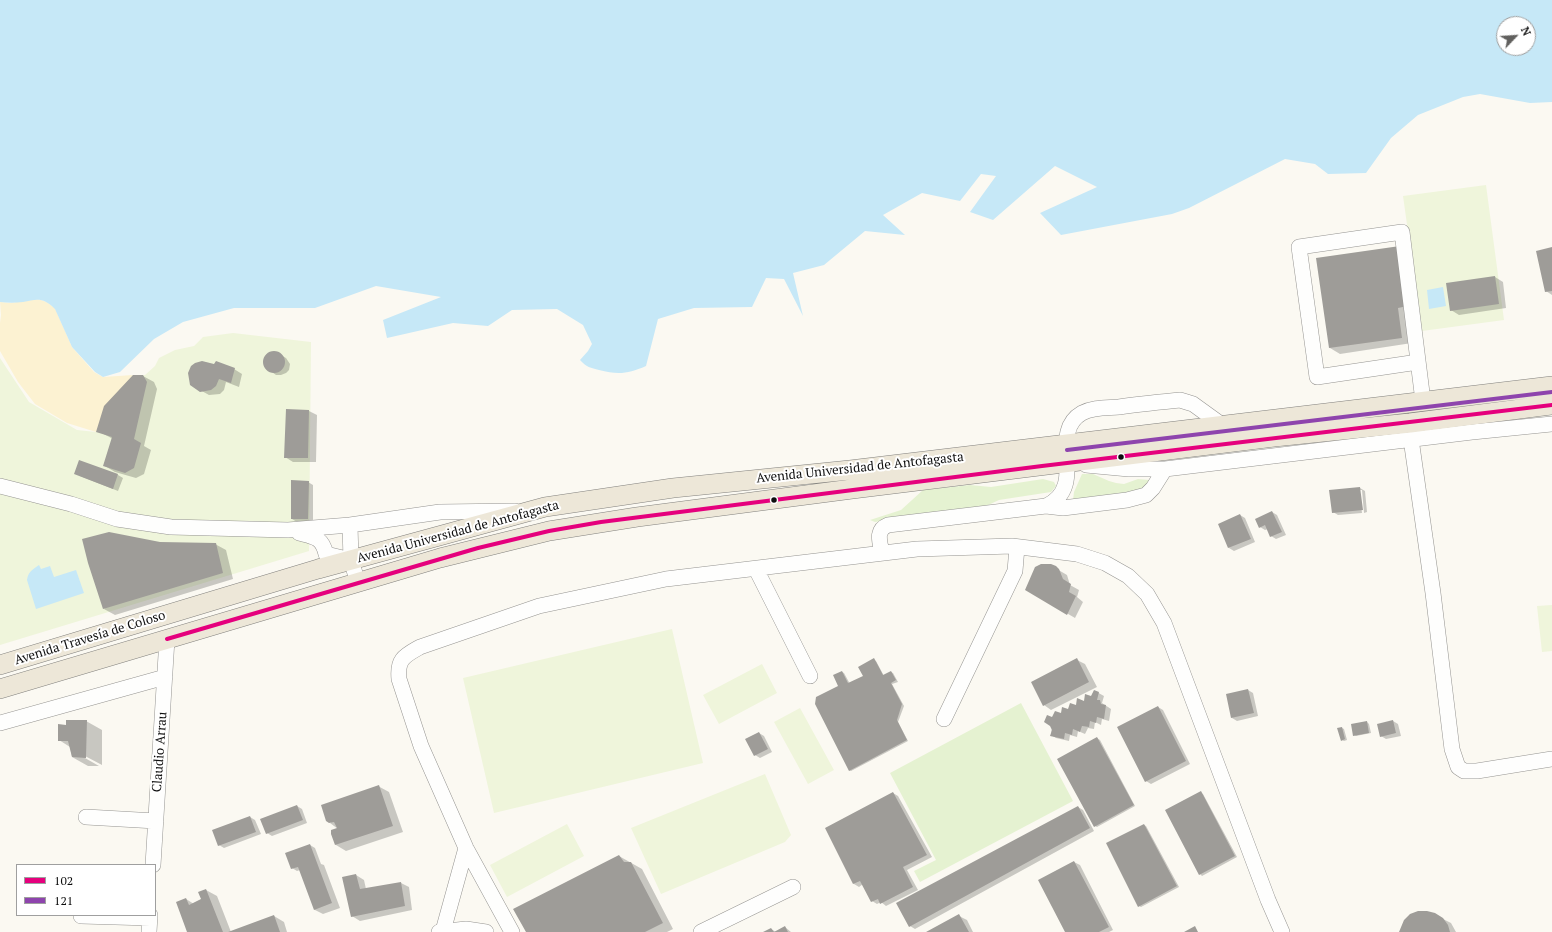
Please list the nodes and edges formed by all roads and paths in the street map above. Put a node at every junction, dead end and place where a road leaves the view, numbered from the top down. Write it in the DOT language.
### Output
graph roads {
  1 [pos="1418,362"];
  2 [pos="1552,386"];
  3 [pos="1422,401"];
  4 [pos="1552,406"];
  5 [pos="1552,424"];
  6 [pos="1222,425"];
  7 [pos="1411,439"];
  8 [pos="1066,444"];
  9 [pos="1068,462"];
  10 [pos="1165,469"];
  11 [pos="0,486"];
  12 [pos="1046,506"];
  13 [pos="528,510"];
  14 [pos="350,525"];
  15 [pos="288,530"];
  16 [pos="1017,547"];
  17 [pos="882,553"];
  18 [pos="351,560"];
  19 [pos="756,569"];
  20 [pos="358,583"];
  21 [pos="180,611"];
  22 [pos="167,639"];
  23 [pos="0,666"];
  24 [pos="810,676"];
  25 [pos="165,677"];
  26 [pos="0,689"];
  27 [pos="944,719"];
  28 [pos="0,723"];
  29 [pos="1552,759"];
  30 [pos="86,817"];
  31 [pos="156,820"];
  32 [pos="466,848"];
  33 [pos="154,864"];
  34 [pos="793,887"];
  35 [pos="81,916"];
  36 [pos="150,922"];
  37 [pos="441,931"];
  38 [pos="486,932"];
  39 [pos="512,932"];
  40 [pos="700,932"];
  41 [pos="1282,932"];
  1 -- 1 [label="street"];
  1 -- 3 [label="street"];
  2 -- 3 [label="main road, Avenida Universidad de Antofagasta"];
  3 -- 6 [label="main road, Avenida Universidad de Antofagasta"];
  4 -- 9 [label="main road, Avenida Universidad de Antofagasta"];
  5 -- 7 [label="street"];
  6 -- 8 [label="main road, Avenida Universidad de Antofagasta"];
  6 -- 8 [label="street"];
  7 -- 10 [label="street"];
  7 -- 29 [label="street"];
  8 -- 9 [label="street"];
  8 -- 13 [label="main road, Avenida Universidad de Antofagasta"];
  9 -- 10 [label="street"];
  9 -- 12 [label="street"];
  9 -- 20 [label="main road, Avenida Universidad de Antofagasta"];
  10 -- 12 [label="street"];
  11 -- 15 [label="street"];
  12 -- 17 [label="street"];
  13 -- 14 [label="street"];
  13 -- 18 [label="main road, Avenida Universidad de Antofagasta"];
  14 -- 15 [label="street"];
  14 -- 18 [label="street"];
  15 -- 18 [label="street"];
  16 -- 17 [label="street"];
  16 -- 27 [label="street"];
  16 -- 41 [label="street"];
  17 -- 19 [label="street"];
  18 -- 20 [label="street"];
  18 -- 21 [label="main road, Avenida Universidad de Antofagasta"];
  19 -- 24 [label="street"];
  19 -- 32 [label="street"];
  20 -- 22 [label="main road, Avenida Universidad de Antofagasta"];
  21 -- 23 [label="main road, Avenida Travesía de Coloso"];
  22 -- 25 [label="street, Claudio Arrau"];
  22 -- 26 [label="main road, Avenida Travesía de Coloso"];
  25 -- 28 [label="street"];
  25 -- 31 [label="street, Claudio Arrau"];
  30 -- 31 [label="street"];
  31 -- 33 [label="street, Claudio Arrau"];
  32 -- 37 [label="street"];
  32 -- 39 [label="street"];
  34 -- 40 [label="street"];
  35 -- 36 [label="street"];
  37 -- 38 [label="street"];
}
